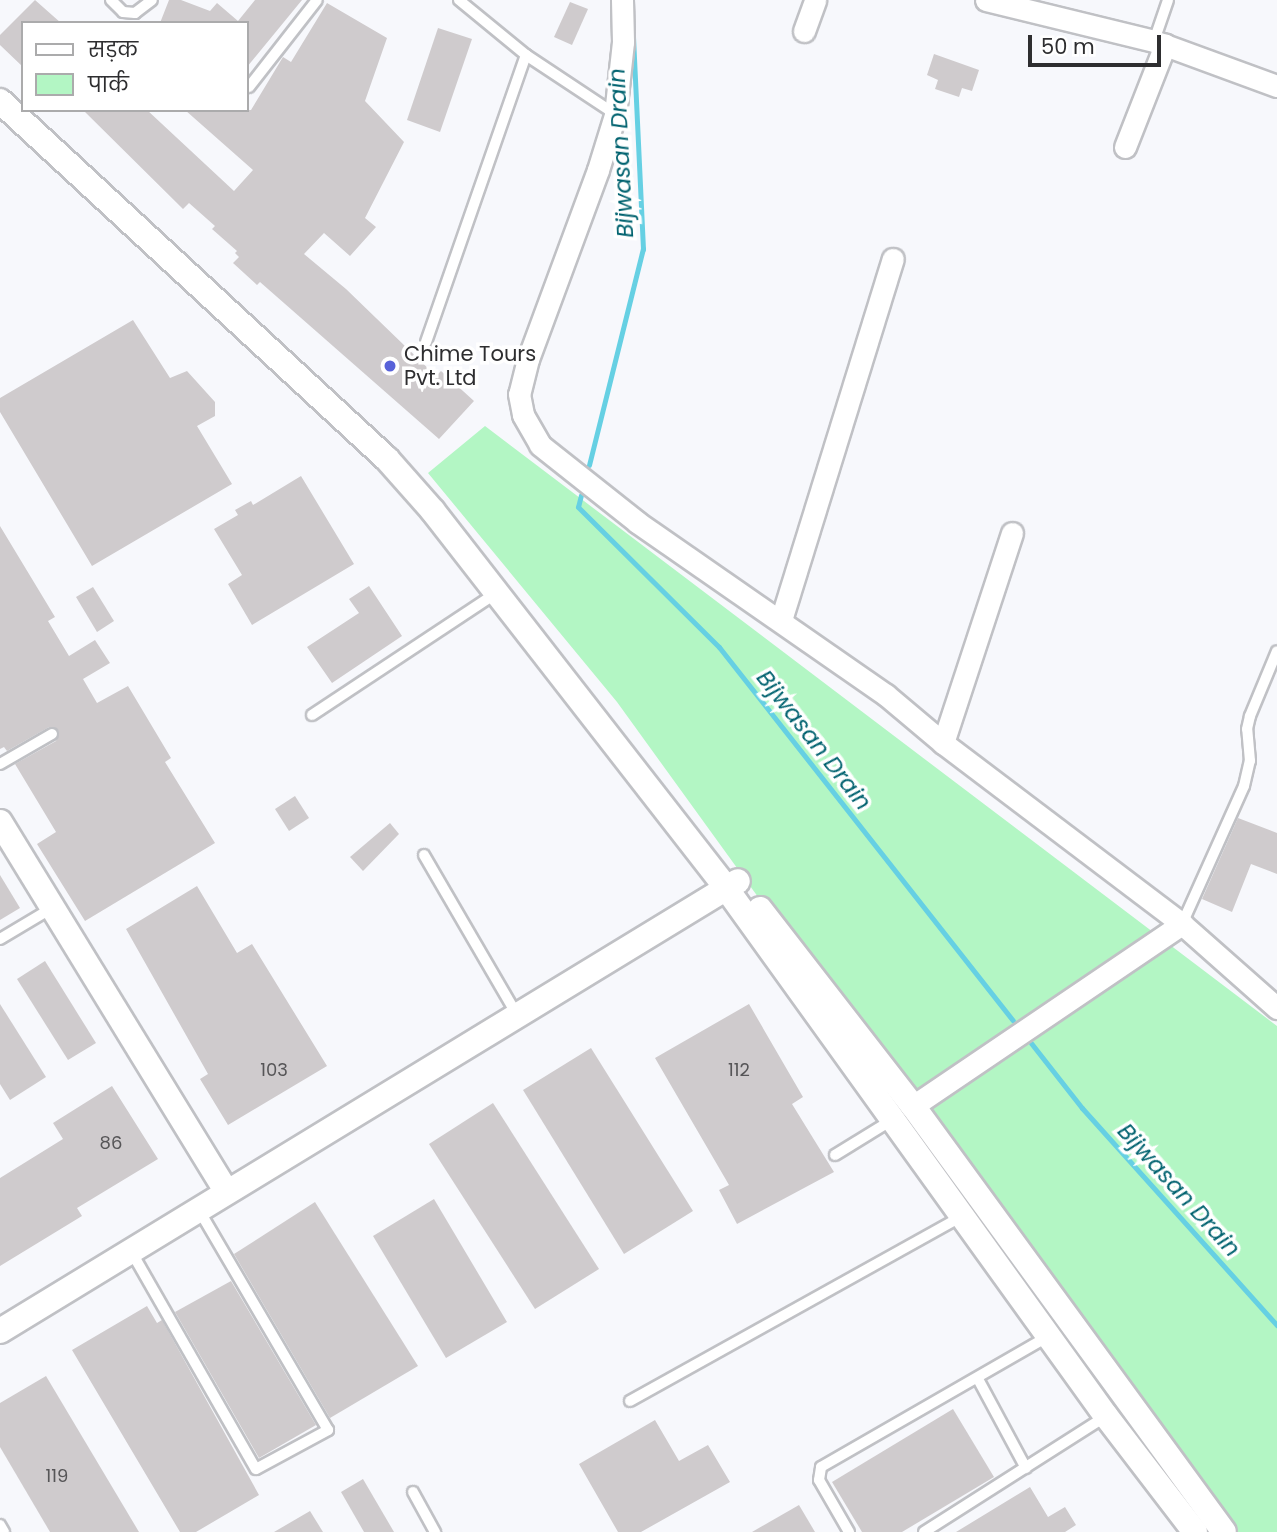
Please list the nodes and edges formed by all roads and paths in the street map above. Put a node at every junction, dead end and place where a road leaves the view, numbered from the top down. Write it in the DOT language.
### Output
graph roads {
  1 [pos="111,0"];
  2 [pos="152,0"];
  3 [pos="317,0"];
  4 [pos="460,0"];
  5 [pos="622,0"];
  6 [pos="815,0"];
  7 [pos="986,0"];
  8 [pos="1168,0"];
  9 [pos="804,31"];
  10 [pos="1159,43"];
  11 [pos="526,55"];
  12 [pos="0,83"];
  13 [pos="1277,86"];
  14 [pos="248,87"];
  15 [pos="0,101"];
  16 [pos="21,102"];
  17 [pos="31,112"];
  18 [pos="615,115"];
  19 [pos="1125,147"];
  20 [pos="893,259"];
  21 [pos="426,342"];
  22 [pos="1012,533"];
  23 [pos="497,592"];
  24 [pos="780,620"];
  25 [pos="1277,651"];
  26 [pos="312,715"];
  27 [pos="52,734"];
  28 [pos="943,743"];
  29 [pos="0,764"];
  30 [pos="0,822"];
  31 [pos="424,855"];
  32 [pos="732,885"];
  33 [pos="52,908"];
  34 [pos="1182,924"];
  35 [pos="0,939"];
  36 [pos="1277,1008"];
  37 [pos="517,1016"];
  38 [pos="903,1112"];
  39 [pos="835,1155"];
  40 [pos="227,1192"];
  41 [pos="199,1210"];
  42 [pos="964,1215"];
  43 [pos="131,1251"];
  44 [pos="0,1331"];
  45 [pos="1049,1336"];
  46 [pos="978,1379"];
  47 [pos="630,1401"];
  48 [pos="1106,1416"];
  49 [pos="1026,1468"];
  50 [pos="413,1492"];
  51 [pos="0,1525"];
  52 [pos="4,1532"];
  53 [pos="435,1532"];
  54 [pos="849,1532"];
  55 [pos="924,1532"];
  56 [pos="1195,1532"];
  57 [pos="1224,1532"];
  1 -- 2 [label="lane"];
  3 -- 14 [label="lane"];
  4 -- 11 [label="lane"];
  5 -- 18 [label="street"];
  6 -- 9 [label="street"];
  7 -- 10 [label="street"];
  8 -- 10 [label="lane"];
  10 -- 13 [label="street"];
  10 -- 19 [label="street"];
  11 -- 18 [label="lane"];
  11 -- 21 [label="lane"];
  12 -- 16 [label="street"];
  15 -- 23 [label="street"];
  17 -- 32 [label="street"];
  18 -- 24 [label="street"];
  20 -- 24 [label="street"];
  22 -- 28 [label="street"];
  23 -- 26 [label="lane"];
  23 -- 32 [label="street"];
  24 -- 28 [label="street"];
  25 -- 34 [label="lane"];
  27 -- 29 [label="lane"];
  28 -- 34 [label="street"];
  30 -- 33 [label="street"];
  31 -- 37 [label="lane"];
  32 -- 37 [label="street"];
  32 -- 38 [label="street"];
  33 -- 35 [label="lane"];
  33 -- 40 [label="street"];
  34 -- 36 [label="street"];
  34 -- 38 [label="street"];
  37 -- 40 [label="street"];
  38 -- 39 [label="lane"];
  38 -- 42 [label="street"];
  38 -- 57 [label="street"];
  40 -- 41 [label="street"];
  41 -- 43 [label="street"];
  41 -- 43 [label="lane"];
  42 -- 45 [label="street"];
  42 -- 47 [label="lane"];
  43 -- 44 [label="street"];
  45 -- 46 [label="lane"];
  45 -- 48 [label="street"];
  46 -- 49 [label="lane"];
  46 -- 54 [label="lane"];
  48 -- 49 [label="lane"];
  48 -- 56 [label="street"];
  49 -- 55 [label="lane"];
  50 -- 53 [label="lane"];
  51 -- 52 [label="lane"];
}
